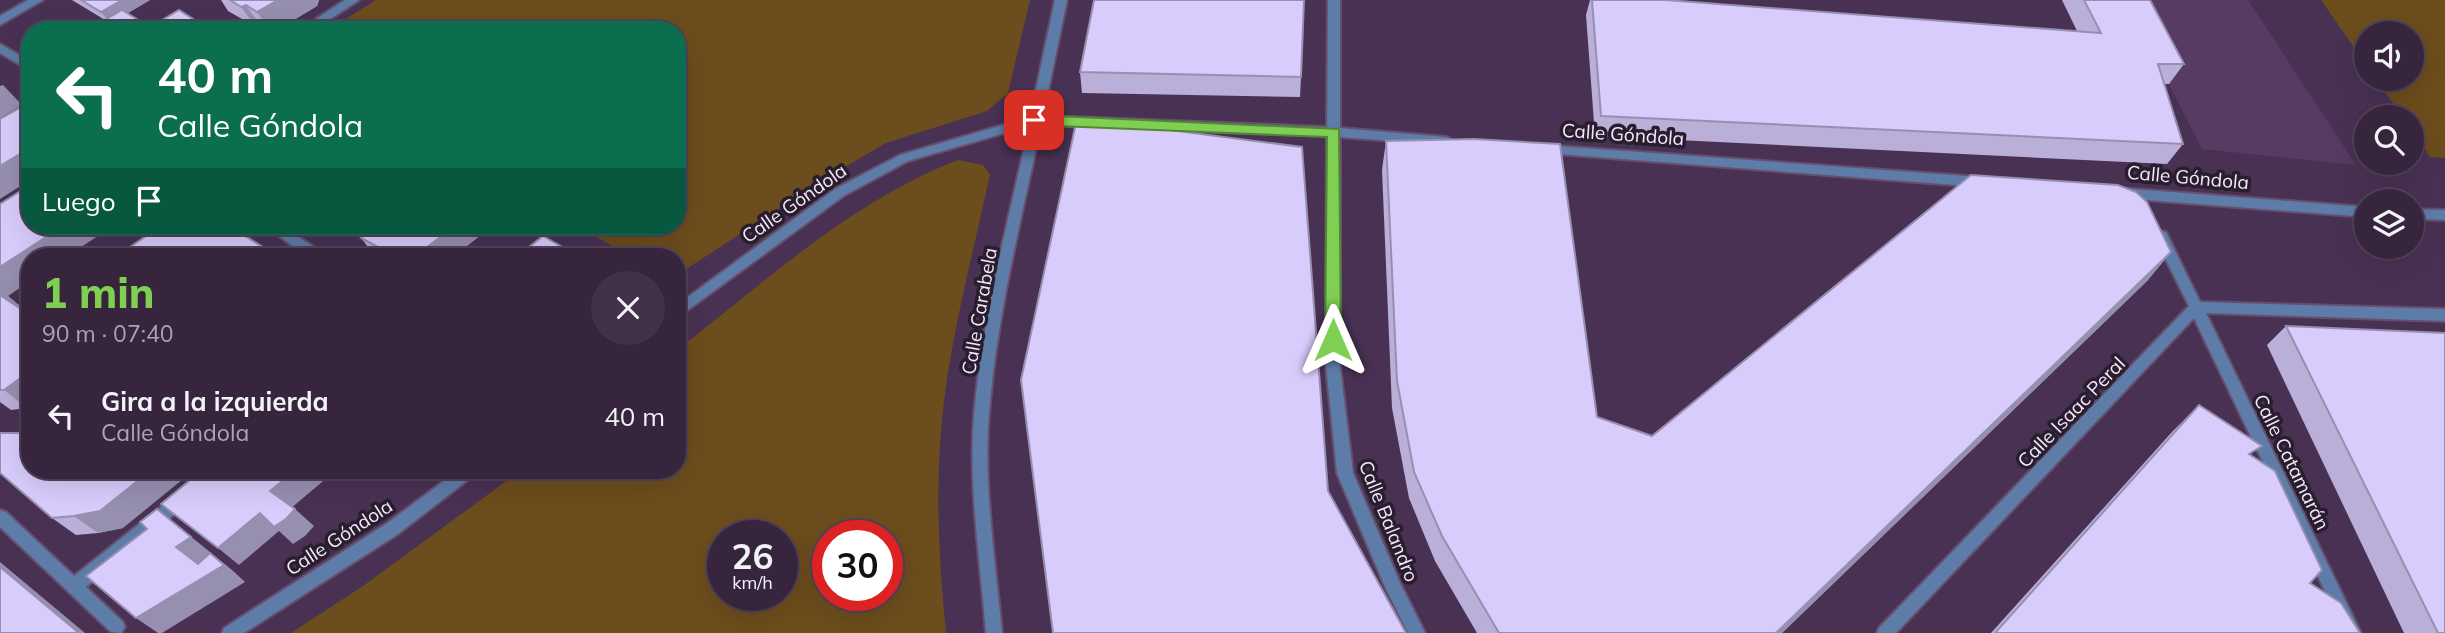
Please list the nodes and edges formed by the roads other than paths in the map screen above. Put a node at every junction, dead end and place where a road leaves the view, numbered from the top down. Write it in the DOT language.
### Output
graph roads {
  1 [pos="37,0"];
  2 [pos="353,0"];
  3 [pos="1061,0"];
  4 [pos="1334,0"];
  5 [pos="0,21"];
  6 [pos="319,21"];
  7 [pos="0,48"];
  8 [pos="21,61"];
  9 [pos="1034,120"];
  10 [pos="1334,132"];
  11 [pos="1455,142"];
  12 [pos="1536,148"];
  13 [pos="1989,183"];
  14 [pos="2100,191"];
  15 [pos="2147,207"];
  16 [pos="2354,212"];
  17 [pos="2424,214"];
  18 [pos="2445,215"];
  19 [pos="285,235"];
  20 [pos="305,248"];
  21 [pos="686,306"];
  22 [pos="2196,307"];
  23 [pos="2445,315"];
  24 [pos="458,479"];
  25 [pos="195,487"];
  26 [pos="0,517"];
  27 [pos="73,587"];
  28 [pos="117,627"];
  29 [pos="230,633"];
  30 [pos="994,633"];
  31 [pos="1417,633"];
  32 [pos="1885,633"];
  33 [pos="2353,633"];
  1 -- 5 [label="street"];
  2 -- 6 [label="street"];
  3 -- 9 [label="street, Calle Carabela"];
  4 -- 10 [label="street, Calle Balandro"];
  7 -- 8 [label="street"];
  9 -- 10 [label="street, Calle Góndola"];
  9 -- 21 [label="street, Calle Góndola"];
  9 -- 30 [label="street, Calle Carabela"];
  10 -- 11 [label="street, Calle Góndola"];
  10 -- 31 [label="street, Calle Balandro"];
  12 -- 13 [label="street, Calle Góndola"];
  14 -- 15 [label="street, Calle Góndola"];
  15 -- 16 [label="street, Calle Góndola"];
  15 -- 22 [label="street"];
  17 -- 18 [label="street"];
  19 -- 20 [label="street"];
  22 -- 23 [label="street"];
  22 -- 32 [label="street, Calle Isaac Peral"];
  22 -- 33 [label="street, Calle Catamarán"];
  24 -- 29 [label="street, Calle Góndola"];
  25 -- 27 [label="street"];
  26 -- 27 [label="street"];
  27 -- 28 [label="street"];
}
